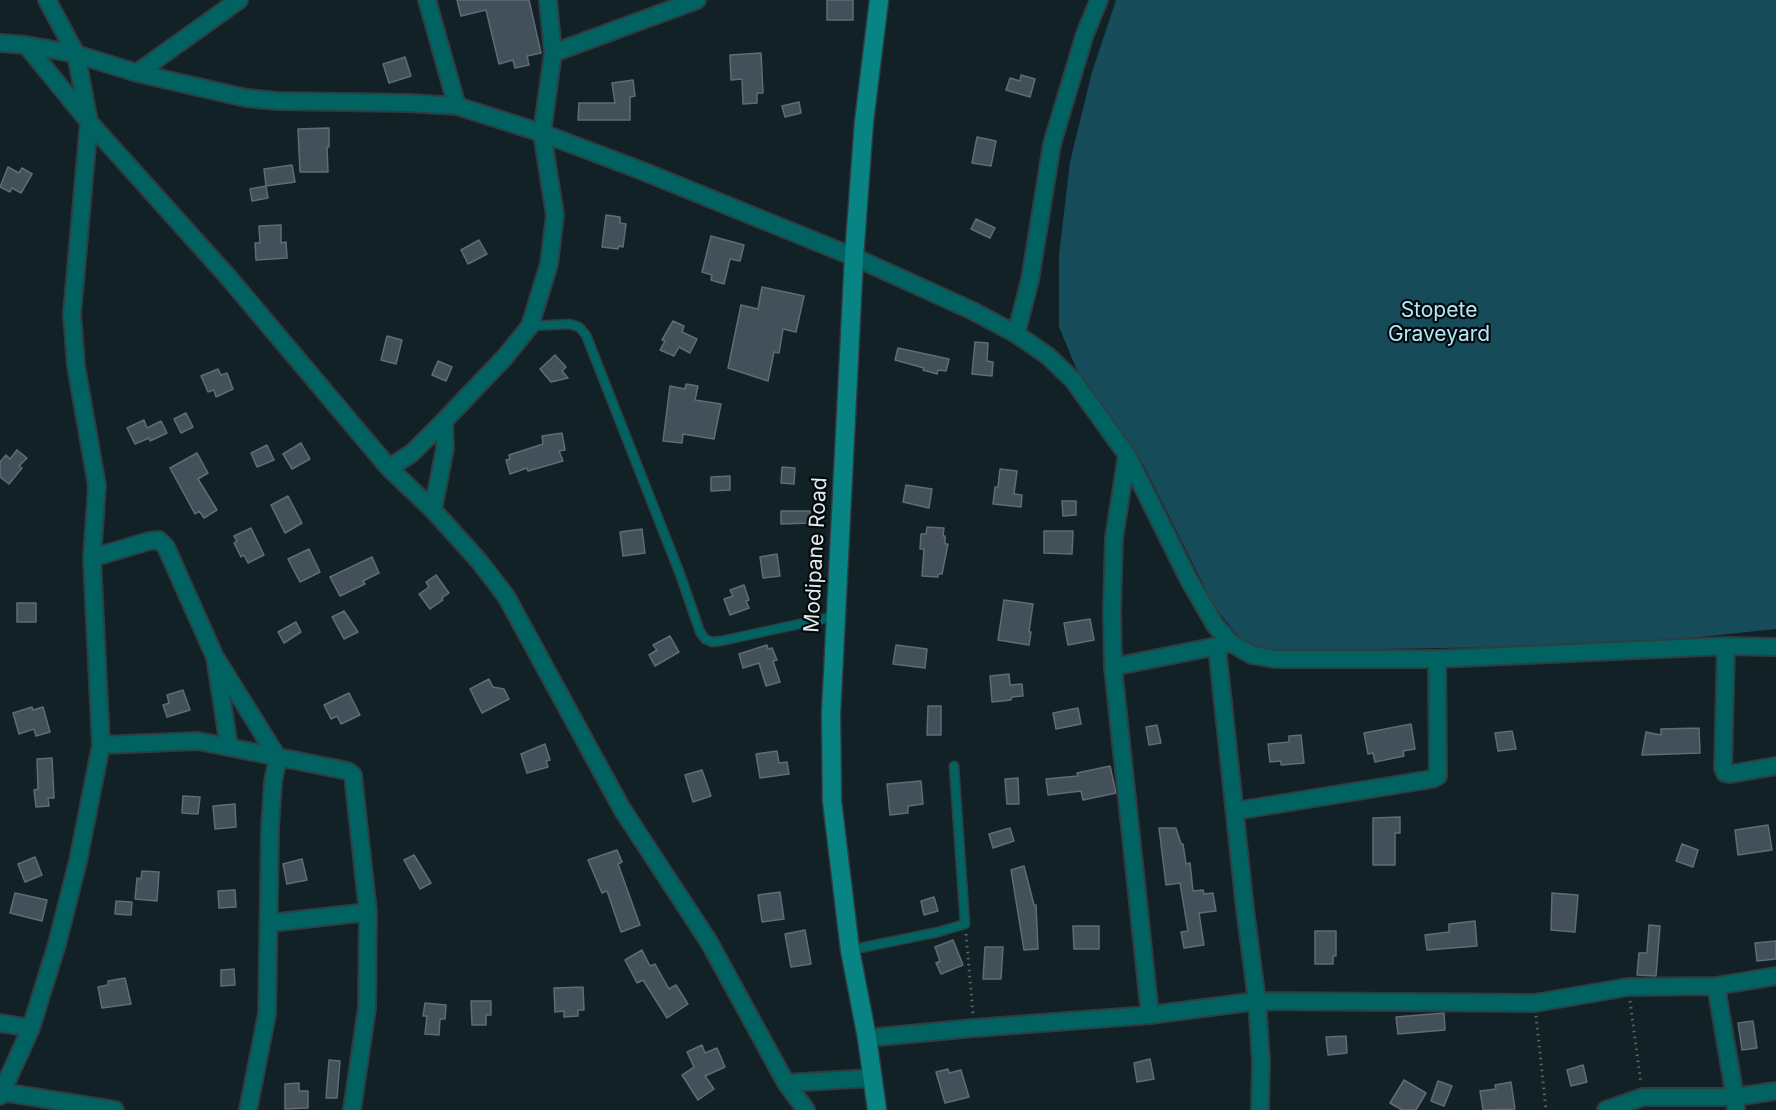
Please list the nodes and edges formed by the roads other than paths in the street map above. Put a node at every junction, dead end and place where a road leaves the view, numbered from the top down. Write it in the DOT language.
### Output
graph roads {
  1 [pos="47,0"];
  2 [pos="426,0"];
  3 [pos="548,0"];
  4 [pos="697,0"];
  5 [pos="879,0"];
  6 [pos="1099,0"];
  7 [pos="235,1"];
  8 [pos="0,43"];
  9 [pos="26,45"];
  10 [pos="554,53"];
  11 [pos="76,54"];
  12 [pos="137,73"];
  13 [pos="457,106"];
  14 [pos="88,122"];
  15 [pos="542,134"];
  16 [pos="854,257"];
  17 [pos="530,326"];
  18 [pos="1016,334"];
  19 [pos="444,421"];
  20 [pos="1126,455"];
  21 [pos="389,468"];
  22 [pos="434,510"];
  23 [pos="92,558"];
  24 [pos="836,616"];
  25 [pos="1224,645"];
  26 [pos="1726,646"];
  27 [pos="1776,647"];
  28 [pos="215,657"];
  29 [pos="1437,659"];
  30 [pos="1113,668"];
  31 [pos="101,745"];
  32 [pos="229,747"];
  33 [pos="278,758"];
  34 [pos="1776,765"];
  35 [pos="954,766"];
  36 [pos="1235,811"];
  37 [pos="368,912"];
  38 [pos="270,923"];
  39 [pos="850,950"];
  40 [pos="1776,976"];
  41 [pos="1716,986"];
  42 [pos="1257,1001"];
  43 [pos="1150,1015"];
  44 [pos="0,1023"];
  45 [pos="31,1028"];
  46 [pos="867,1038"];
  47 [pos="872,1078"];
  48 [pos="786,1083"];
  49 [pos="1776,1091"];
  50 [pos="1,1094"];
  51 [pos="1736,1103"];
  52 [pos="115,1110"];
  53 [pos="248,1110"];
  54 [pos="352,1110"];
  55 [pos="806,1110"];
  56 [pos="877,1110"];
  57 [pos="1260,1110"];
  58 [pos="1606,1110"];
  1 -- 11 [label="street"];
  2 -- 13 [label="street"];
  3 -- 10 [label="street"];
  4 -- 10 [label="street"];
  5 -- 16 [label="main road, Modipane Road"];
  6 -- 18 [label="street"];
  7 -- 12 [label="street"];
  8 -- 9 [label="street"];
  9 -- 11 [label="street"];
  9 -- 14 [label="street"];
  10 -- 15 [label="street"];
  11 -- 12 [label="street"];
  11 -- 14 [label="street"];
  12 -- 13 [label="street"];
  13 -- 15 [label="street"];
  14 -- 21 [label="street"];
  14 -- 23 [label="street"];
  15 -- 16 [label="street"];
  15 -- 17 [label="street"];
  16 -- 18 [label="street"];
  16 -- 24 [label="main road, Modipane Road"];
  17 -- 19 [label="street"];
  17 -- 24 [label="lane"];
  18 -- 20 [label="street"];
  19 -- 21 [label="street"];
  19 -- 22 [label="street"];
  20 -- 25 [label="street"];
  20 -- 30 [label="street"];
  21 -- 22 [label="street"];
  22 -- 48 [label="street"];
  23 -- 28 [label="street"];
  23 -- 31 [label="street"];
  24 -- 39 [label="main road, Modipane Road"];
  25 -- 29 [label="street"];
  25 -- 30 [label="street"];
  25 -- 36 [label="street"];
  26 -- 27 [label="street"];
  26 -- 29 [label="street"];
  26 -- 34 [label="street"];
  28 -- 32 [label="street"];
  28 -- 33 [label="street"];
  29 -- 36 [label="street"];
  30 -- 43 [label="street"];
  31 -- 32 [label="street"];
  31 -- 45 [label="street"];
  32 -- 33 [label="street"];
  33 -- 37 [label="street"];
  33 -- 38 [label="street"];
  35 -- 39 [label="lane"];
  36 -- 42 [label="street"];
  37 -- 38 [label="street"];
  37 -- 54 [label="street"];
  38 -- 53 [label="street"];
  39 -- 46 [label="main road, Modipane Road"];
  40 -- 41 [label="street"];
  41 -- 42 [label="street"];
  41 -- 51 [label="street"];
  42 -- 43 [label="street"];
  42 -- 57 [label="street"];
  43 -- 46 [label="street"];
  44 -- 45 [label="street"];
  45 -- 50 [label="street"];
  46 -- 47 [label="main road, Modipane Road"];
  47 -- 48 [label="street"];
  47 -- 56 [label="main road, Modipane Road"];
  48 -- 55 [label="street"];
  49 -- 51 [label="street"];
  50 -- 52 [label="street"];
  51 -- 58 [label="street"];
}
